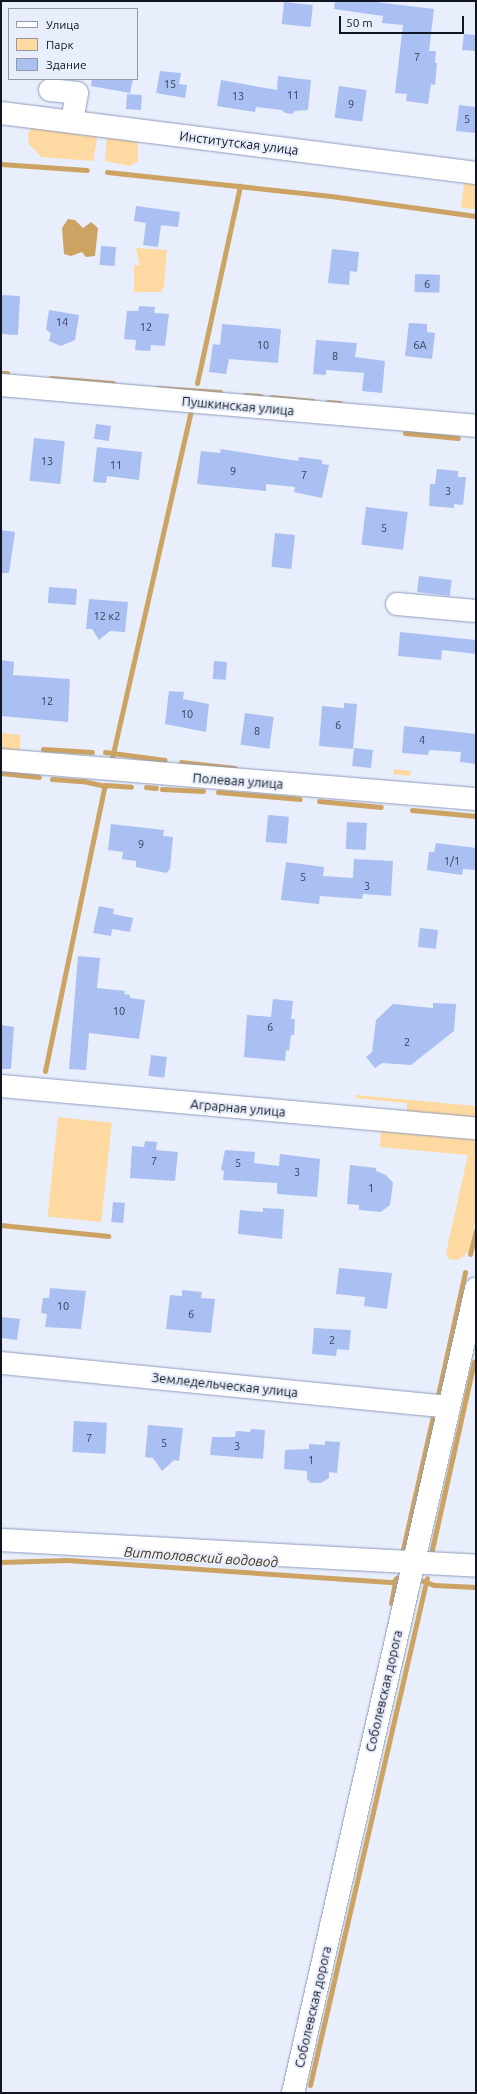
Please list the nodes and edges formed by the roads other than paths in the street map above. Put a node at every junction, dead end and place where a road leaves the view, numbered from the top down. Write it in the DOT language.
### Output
graph roads {
  1 [pos="50,90"];
  2 [pos="1,113"];
  3 [pos="72,122"];
  4 [pos="476,173"];
  5 [pos="1,384"];
  6 [pos="476,426"];
  7 [pos="397,604"];
  8 [pos="476,611"];
  9 [pos="1,760"];
  10 [pos="476,800"];
  11 [pos="1,1086"];
  12 [pos="476,1128"];
  13 [pos="476,1288"];
  14 [pos="471,1335"];
  15 [pos="1,1363"];
  16 [pos="448,1407"];
  17 [pos="1,1540"];
  18 [pos="413,1564"];
  19 [pos="476,1566"];
  20 [pos="293,2093"];
  1 -- 3 [label="street"];
  2 -- 3 [label="street, Институтская улица"];
  3 -- 4 [label="street, Институтская улица"];
  5 -- 6 [label="street, Пушкинская улица"];
  7 -- 8 [label="street"];
  9 -- 10 [label="street, Полевая улица"];
  11 -- 12 [label="street, Аграрная улица"];
  13 -- 14 [label="street, Соболевская дорога"];
  14 -- 16 [label="street, Соболевская дорога"];
  15 -- 16 [label="street, Земледельческая улица"];
  16 -- 18 [label="street, Соболевская дорога"];
  17 -- 18 [label="street"];
  18 -- 19 [label="street"];
  18 -- 20 [label="street, Соболевская дорога"];
}
